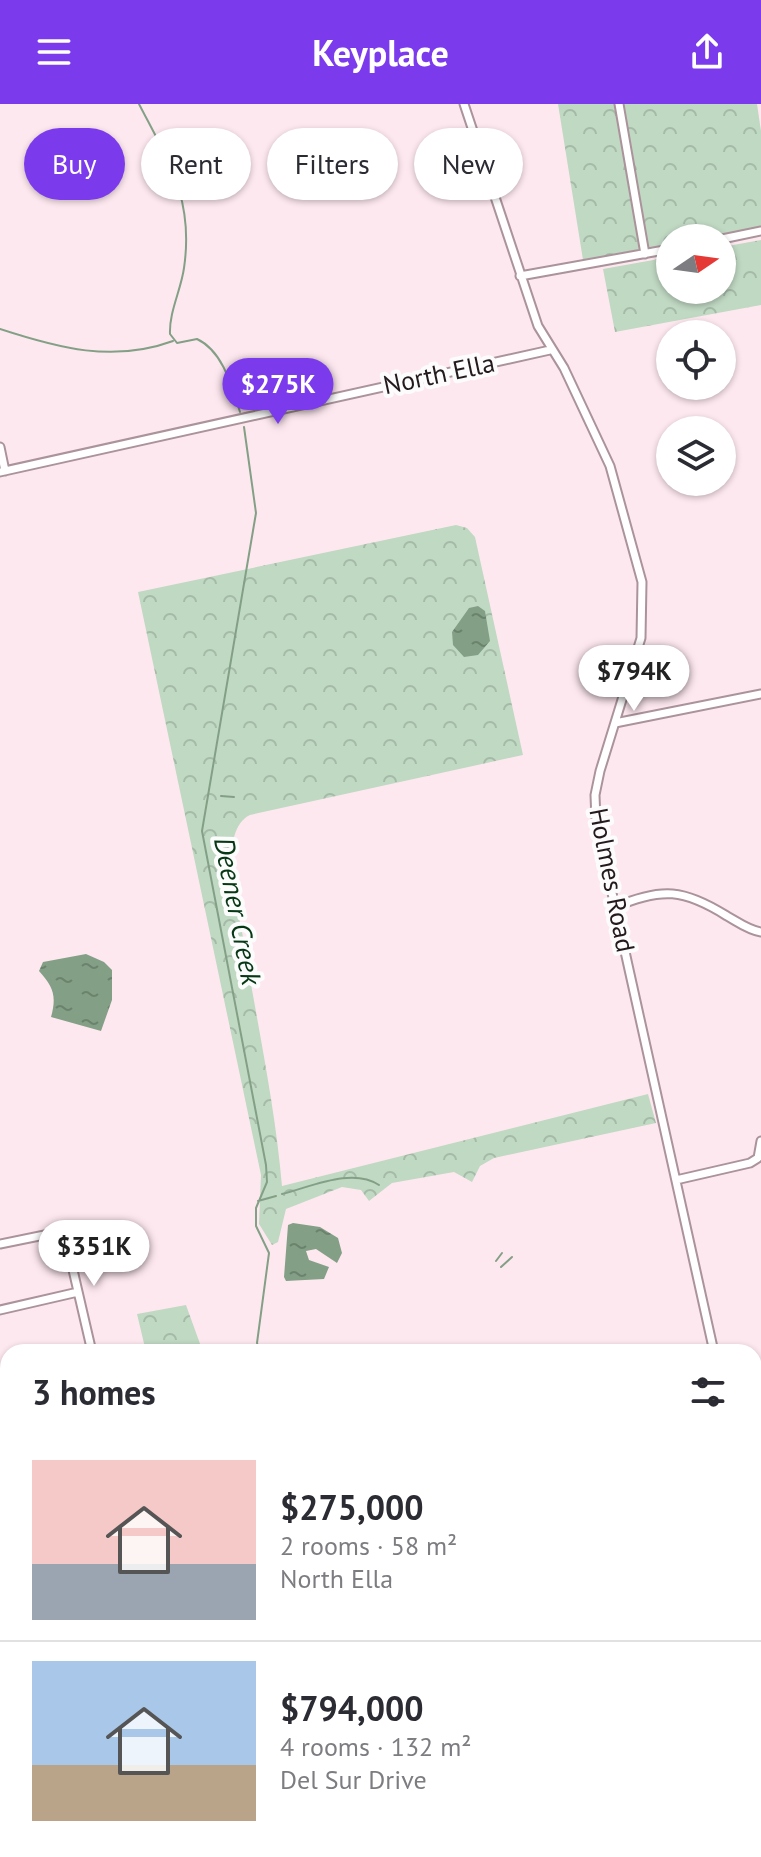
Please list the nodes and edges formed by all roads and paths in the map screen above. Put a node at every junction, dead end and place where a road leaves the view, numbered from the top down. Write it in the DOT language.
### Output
graph roads {
  1 [pos="464,104"];
  2 [pos="619,104"];
  3 [pos="761,231"];
  4 [pos="736,236"];
  5 [pos="656,252"];
  6 [pos="645,254"];
  7 [pos="520,276"];
  8 [pos="550,350"];
  9 [pos="0,447"];
  10 [pos="2,472"];
  11 [pos="761,694"];
  12 [pos="615,723"];
  13 [pos="615,907"];
  14 [pos="761,932"];
  15 [pos="761,1141"];
  16 [pos="676,1180"];
  17 [pos="0,1244"];
  18 [pos="78,1292"];
  19 [pos="0,1310"];
  20 [pos="90,1344"];
  21 [pos="712,1344"];
  1 -- 7 [label="street, Holmes Road"];
  2 -- 6 [label="street"];
  3 -- 4 [label="street"];
  5 -- 6 [label="street"];
  6 -- 7 [label="street"];
  7 -- 8 [label="street, Holmes Road"];
  8 -- 10 [label="street, North Ella"];
  8 -- 12 [label="street, Holmes Road"];
  9 -- 10 [label="street"];
  11 -- 12 [label="street"];
  12 -- 13 [label="street, Holmes Road"];
  13 -- 14 [label="street"];
  13 -- 16 [label="street, Holmes Road"];
  15 -- 16 [label="street"];
  16 -- 21 [label="street, Holmes Road"];
  17 -- 18 [label="street"];
  18 -- 19 [label="street"];
  18 -- 20 [label="street"];
}
